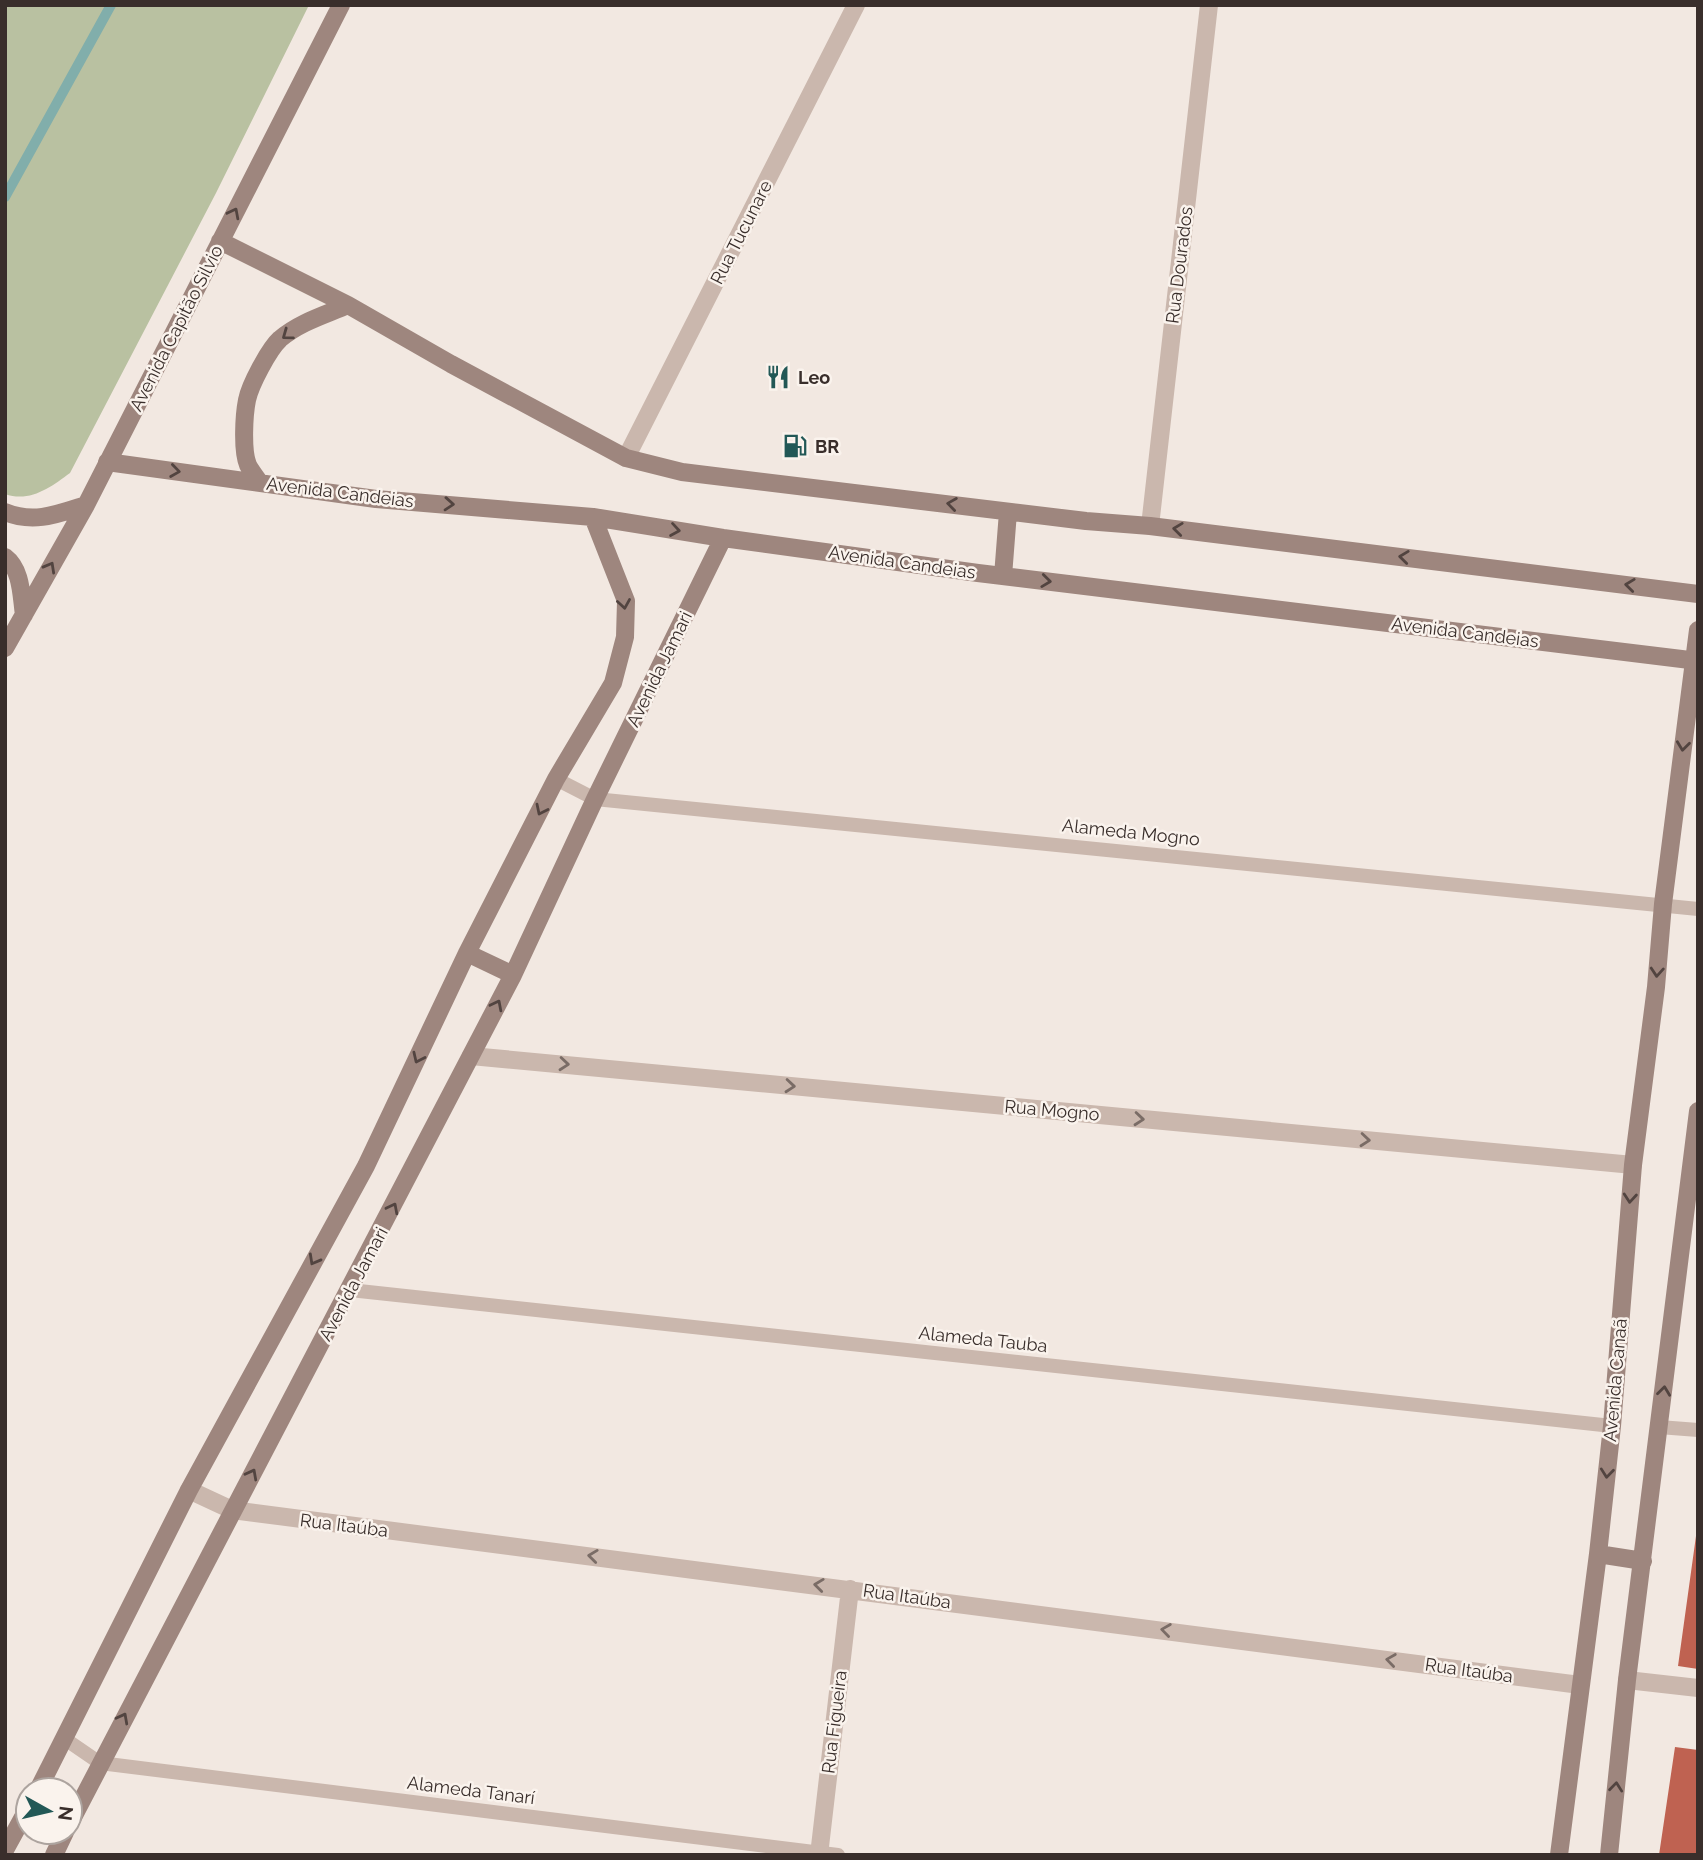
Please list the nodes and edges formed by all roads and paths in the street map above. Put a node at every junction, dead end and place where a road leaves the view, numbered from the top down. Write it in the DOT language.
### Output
graph roads {
  1 [pos="341,5"];
  2 [pos="856,5"];
  3 [pos="1209,5"];
  4 [pos="220,241"];
  5 [pos="348,305"];
  6 [pos="626,458"];
  7 [pos="107,462"];
  8 [pos="260,483"];
  9 [pos="86,505"];
  10 [pos="5,512"];
  11 [pos="1008,512"];
  12 [pos="593,517"];
  13 [pos="1150,526"];
  14 [pos="723,538"];
  15 [pos="5,557"];
  16 [pos="1003,576"];
  17 [pos="1698,594"];
  18 [pos="23,615"];
  19 [pos="1698,629"];
  20 [pos="5,648"];
  21 [pos="1696,661"];
  22 [pos="556,779"];
  23 [pos="595,799"];
  24 [pos="1663,904"];
  25 [pos="1698,909"];
  26 [pos="467,953"];
  27 [pos="513,975"];
  28 [pos="471,1056"];
  29 [pos="1698,1111"];
  30 [pos="1633,1165"];
  31 [pos="1694,1174"];
  32 [pos="350,1290"];
  33 [pos="1612,1426"];
  34 [pos="1659,1427"];
  35 [pos="1698,1430"];
  36 [pos="189,1490"];
  37 [pos="232,1510"];
  38 [pos="1598,1554"];
  39 [pos="1643,1561"];
  40 [pos="849,1589"];
  41 [pos="1627,1680"];
  42 [pos="1580,1685"];
  43 [pos="1698,1688"];
  44 [pos="65,1740"];
  45 [pos="100,1763"];
  46 [pos="46,1776"];
  47 [pos="84,1795"];
  48 [pos="14,1834"];
  49 [pos="5,1850"];
  50 [pos="819,1854"];
  51 [pos="838,1855"];
  52 [pos="1559,1855"];
  53 [pos="1609,1855"];
  4 -- 1 [label="main road, Avenida Capitão Silvio, one-way"];
  2 -- 6 [label="street, Rua Tucunare"];
  3 -- 13 [label="street, Rua Dourados"];
  4 -- 5 [label="main road"];
  4 -- 7 [label="main road, Avenida Capitão Silvio"];
  5 -- 6 [label="main road"];
  5 -- 8 [label="main road, one-way"];
  11 -- 6 [label="main road, one-way"];
  7 -- 8 [label="main road, Avenida Candeias, one-way"];
  7 -- 9 [label="main road, Avenida Capitão Silvio"];
  8 -- 12 [label="main road, Avenida Candeias, one-way"];
  9 -- 10 [label="main road"];
  18 -- 9 [label="main road, Avenida Capitão Silvio, one-way"];
  11 -- 13 [label="main road"];
  11 -- 16 [label="main road"];
  12 -- 14 [label="main road, Avenida Candeias, one-way"];
  12 -- 22 [label="main road, Avenida Jamari, one-way"];
  17 -- 13 [label="main road, one-way"];
  14 -- 16 [label="main road, Avenida Candeias"];
  14 -- 23 [label="main road, Avenida Jamari"];
  15 -- 18 [label="main road"];
  16 -- 21 [label="main road, Avenida Candeias, one-way"];
  18 -- 20 [label="main road, Avenida Capitão Silvio"];
  19 -- 21 [label="main road, Avenida Canaã"];
  21 -- 24 [label="main road, Avenida Canaã, one-way"];
  22 -- 23 [label="lane"];
  22 -- 26 [label="main road, Avenida Jamari, one-way"];
  23 -- 24 [label="lane, Alameda Mogno"];
  23 -- 27 [label="main road, Avenida Jamari"];
  24 -- 25 [label="lane"];
  24 -- 30 [label="main road, Avenida Canaã, one-way"];
  26 -- 27 [label="main road"];
  26 -- 36 [label="main road, Avenida Jamari, one-way"];
  28 -- 27 [label="main road, Avenida Jamari, one-way"];
  28 -- 30 [label="street, Rua Mogno, one-way"];
  32 -- 28 [label="main road, Avenida Jamari, one-way"];
  29 -- 31 [label="main road"];
  30 -- 33 [label="main road, Avenida Canaã, one-way"];
  34 -- 31 [label="main road, one-way"];
  32 -- 33 [label="lane, Alameda Tauba"];
  37 -- 32 [label="main road, Avenida Jamari, one-way"];
  33 -- 38 [label="main road, Avenida Canaã, one-way"];
  34 -- 35 [label="lane"];
  34 -- 39 [label="main road"];
  36 -- 37 [label="street, Rua Itaúba"];
  36 -- 44 [label="main road, Avenida Jamari"];
  40 -- 37 [label="street, Rua Itaúba, one-way"];
  45 -- 37 [label="main road, Avenida Jamari, one-way"];
  38 -- 39 [label="main road"];
  38 -- 42 [label="main road, Avenida Canaã"];
  39 -- 41 [label="main road"];
  42 -- 40 [label="street, Rua Itaúba, one-way"];
  40 -- 50 [label="street, Rua Figueira"];
  41 -- 43 [label="street"];
  53 -- 41 [label="main road, one-way"];
  42 -- 52 [label="main road, Avenida Canaã"];
  44 -- 45 [label="lane"];
  44 -- 46 [label="main road, Avenida Jamari"];
  45 -- 47 [label="main road, Avenida Jamari"];
  45 -- 50 [label="lane, Alameda Tanarí"];
  48 -- 49 [label="main road"];
  50 -- 51 [label="lane, Alameda Tanarí"];
}
